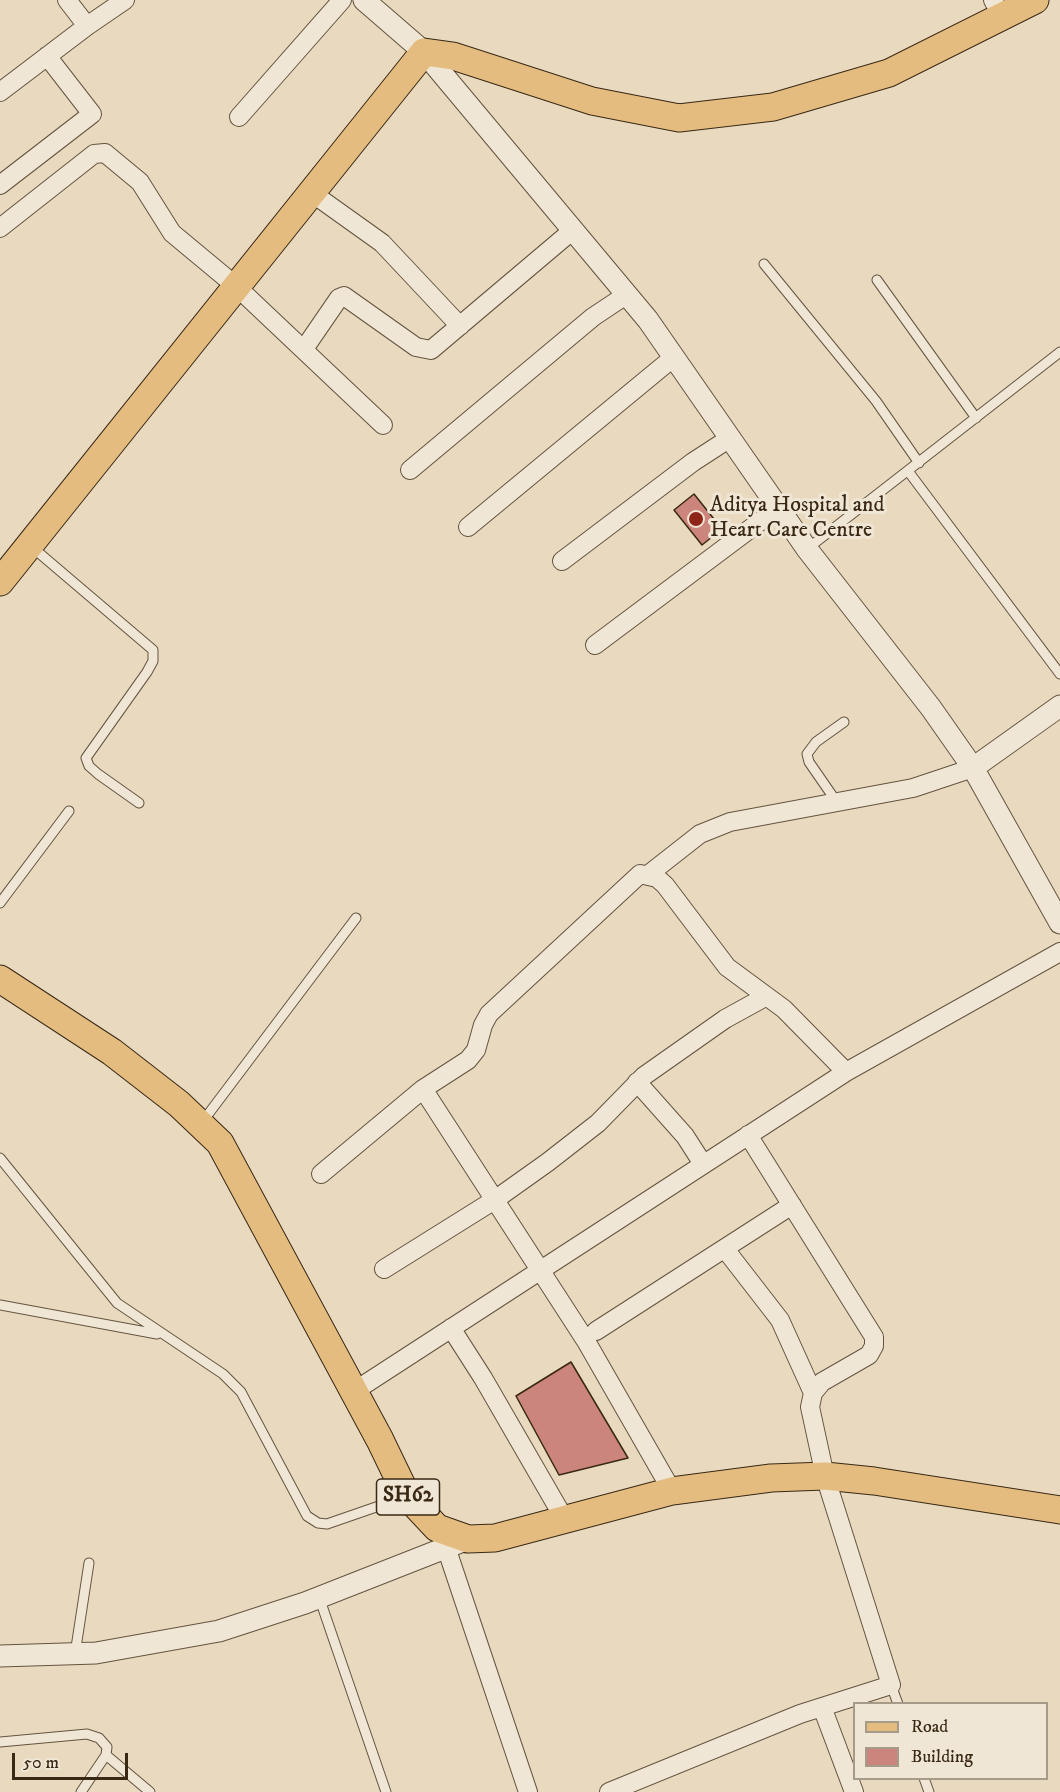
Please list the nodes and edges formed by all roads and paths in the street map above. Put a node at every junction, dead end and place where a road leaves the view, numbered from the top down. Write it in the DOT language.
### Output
graph roads {
  1 [pos="67,0"];
  2 [pos="125,0"];
  3 [pos="342,0"];
  4 [pos="364,0"];
  5 [pos="1035,0"];
  6 [pos="998,8"];
  7 [pos="87,26"];
  8 [pos="424,52"];
  9 [pos="47,56"];
  10 [pos="0,92"];
  11 [pos="239,117"];
  12 [pos="0,185"];
  13 [pos="312,193"];
  14 [pos="0,228"];
  15 [pos="573,230"];
  16 [pos="764,264"];
  17 [pos="877,280"];
  18 [pos="237,287"];
  19 [pos="626,295"];
  20 [pos="460,326"];
  21 [pos="304,349"];
  22 [pos="1060,352"];
  23 [pos="674,357"];
  24 [pos="976,418"];
  25 [pos="383,425"];
  26 [pos="730,438"];
  27 [pos="919,463"];
  28 [pos="410,470"];
  29 [pos="908,471"];
  30 [pos="778,508"];
  31 [pos="468,527"];
  32 [pos="30,545"];
  33 [pos="807,549"];
  34 [pos="562,561"];
  35 [pos="0,582"];
  36 [pos="595,645"];
  37 [pos="1059,669"];
  38 [pos="1060,706"];
  39 [pos="844,722"];
  40 [pos="963,772"];
  41 [pos="836,801"];
  42 [pos="139,803"];
  43 [pos="69,811"];
  44 [pos="649,874"];
  45 [pos="0,903"];
  46 [pos="356,918"];
  47 [pos="1060,923"];
  48 [pos="1048,960"];
  49 [pos="0,979"];
  50 [pos="765,997"];
  51 [pos="846,1072"];
  52 [pos="637,1082"];
  53 [pos="423,1089"];
  54 [pos="202,1123"];
  55 [pos="748,1135"];
  56 [pos="0,1158"];
  57 [pos="703,1164"];
  58 [pos="321,1174"];
  59 [pos="496,1199"];
  60 [pos="792,1205"];
  61 [pos="725,1249"];
  62 [pos="384,1269"];
  63 [pos="541,1270"];
  64 [pos="0,1305"];
  65 [pos="451,1328"];
  66 [pos="596,1331"];
  67 [pos="162,1335"];
  68 [pos="353,1392"];
  69 [pos="813,1393"];
  70 [pos="825,1476"];
  71 [pos="672,1491"];
  72 [pos="407,1496"];
  73 [pos="1060,1510"];
  74 [pos="565,1520"];
  75 [pos="457,1543"];
  76 [pos="89,1563"];
  77 [pos="319,1597"];
  78 [pos="75,1654"];
  79 [pos="0,1656"];
  80 [pos="891,1685"];
  81 [pos="897,1702"];
  82 [pos="822,1707"];
  83 [pos="0,1742"];
  84 [pos="106,1755"];
  85 [pos="81,1792"];
  86 [pos="150,1792"];
  87 [pos="386,1792"];
  88 [pos="528,1792"];
  89 [pos="611,1792"];
  90 [pos="854,1792"];
  1 -- 7 [label="street"];
  2 -- 7 [label="street"];
  3 -- 11 [label="street"];
  4 -- 8 [label="street"];
  5 -- 6 [label="main road"];
  6 -- 8 [label="main road"];
  7 -- 9 [label="street"];
  8 -- 13 [label="main road"];
  8 -- 15 [label="street"];
  9 -- 10 [label="street"];
  9 -- 12 [label="street"];
  13 -- 18 [label="main road"];
  13 -- 20 [label="street"];
  14 -- 18 [label="street"];
  15 -- 19 [label="street"];
  15 -- 20 [label="street"];
  16 -- 27 [label="lane"];
  17 -- 24 [label="lane"];
  18 -- 21 [label="street"];
  18 -- 32 [label="main road"];
  19 -- 23 [label="street"];
  19 -- 28 [label="street"];
  20 -- 21 [label="street"];
  21 -- 25 [label="street"];
  22 -- 24 [label="lane"];
  23 -- 26 [label="street"];
  23 -- 31 [label="street"];
  24 -- 27 [label="lane"];
  26 -- 30 [label="street"];
  26 -- 34 [label="street"];
  27 -- 29 [label="lane"];
  29 -- 33 [label="lane"];
  29 -- 37 [label="lane"];
  30 -- 33 [label="street"];
  30 -- 36 [label="street"];
  32 -- 35 [label="main road"];
  32 -- 42 [label="lane"];
  33 -- 40 [label="street"];
  38 -- 40 [label="street"];
  39 -- 41 [label="lane"];
  40 -- 41 [label="street"];
  40 -- 47 [label="street"];
  41 -- 44 [label="street"];
  43 -- 45 [label="lane"];
  44 -- 50 [label="street"];
  44 -- 53 [label="street"];
  46 -- 54 [label="lane"];
  48 -- 51 [label="street"];
  49 -- 54 [label="main road, SH62"];
  50 -- 51 [label="street"];
  50 -- 52 [label="street"];
  51 -- 55 [label="street"];
  52 -- 57 [label="street"];
  52 -- 59 [label="street"];
  53 -- 58 [label="street"];
  53 -- 59 [label="street"];
  54 -- 68 [label="main road, SH62"];
  55 -- 57 [label="street"];
  55 -- 60 [label="street"];
  56 -- 67 [label="lane"];
  57 -- 63 [label="street"];
  59 -- 62 [label="street"];
  59 -- 63 [label="street"];
  60 -- 61 [label="street"];
  60 -- 69 [label="street"];
  61 -- 66 [label="street"];
  61 -- 69 [label="street"];
  63 -- 65 [label="street"];
  63 -- 71 [label="street"];
  64 -- 67 [label="lane"];
  65 -- 68 [label="street"];
  65 -- 74 [label="street"];
  67 -- 72 [label="lane"];
  68 -- 72 [label="main road, SH62"];
  69 -- 70 [label="street"];
  70 -- 71 [label="main road, SH62"];
  70 -- 73 [label="main road, SH62"];
  70 -- 80 [label="street"];
  71 -- 74 [label="main road, SH62"];
  72 -- 75 [label="main road, SH62"];
  74 -- 75 [label="main road, SH62"];
  75 -- 77 [label="street"];
  75 -- 88 [label="street"];
  76 -- 78 [label="lane"];
  77 -- 78 [label="street"];
  77 -- 87 [label="lane"];
  78 -- 79 [label="street"];
  80 -- 81 [label="lane"];
  80 -- 82 [label="street"];
  82 -- 89 [label="street"];
  82 -- 90 [label="street"];
  83 -- 84 [label="lane"];
  84 -- 85 [label="lane"];
  84 -- 86 [label="lane"];
}
